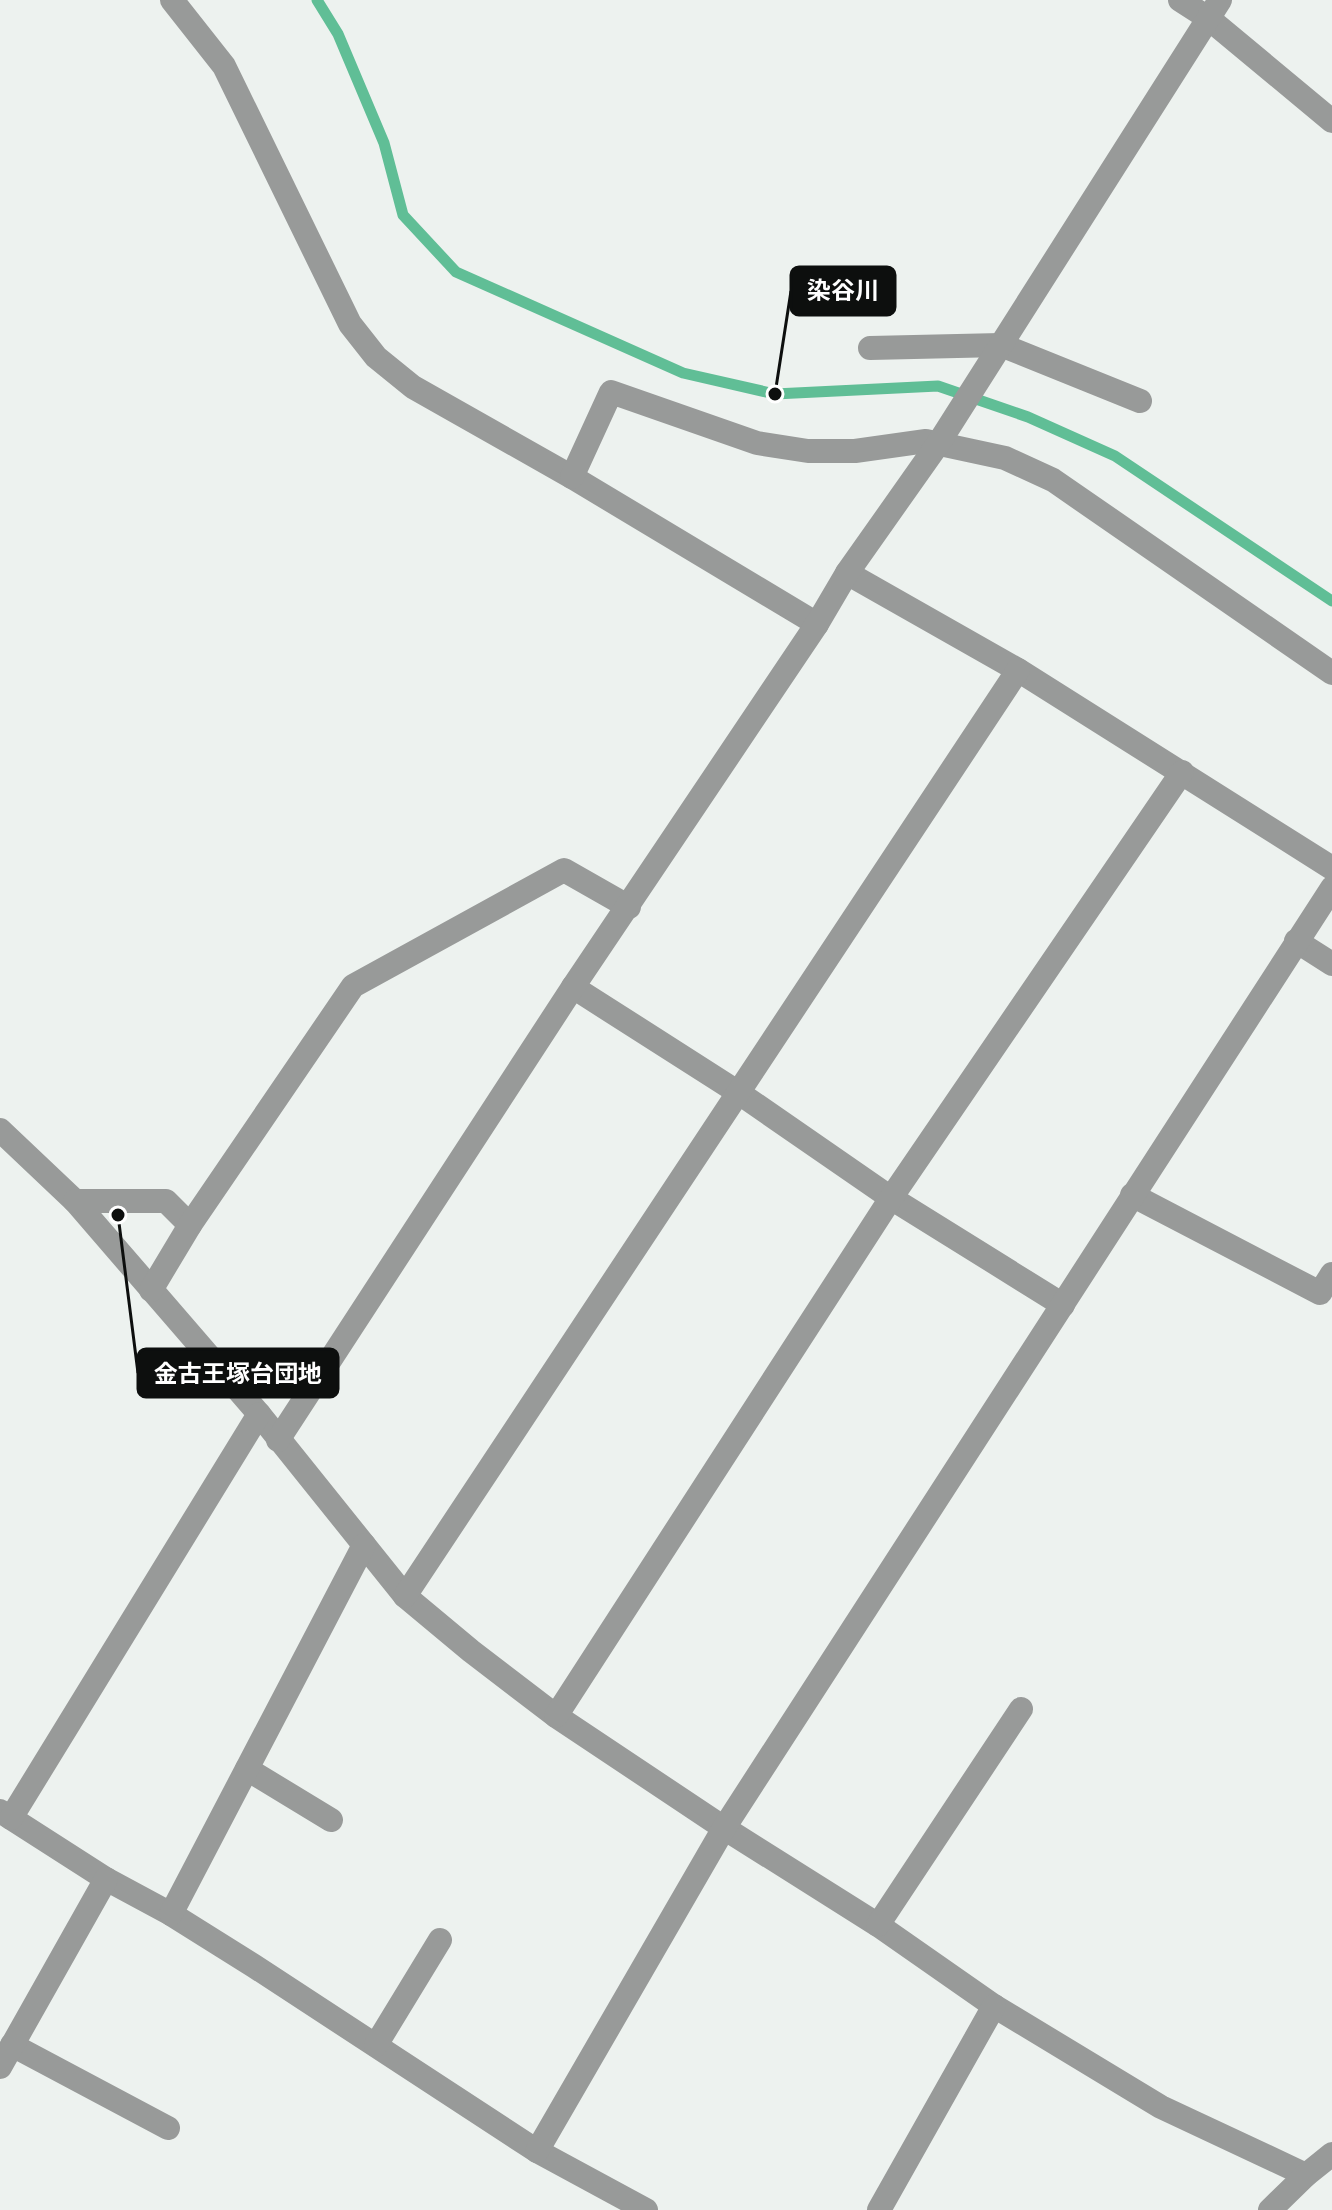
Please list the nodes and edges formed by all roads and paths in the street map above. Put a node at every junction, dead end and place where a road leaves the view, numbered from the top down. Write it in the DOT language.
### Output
graph roads {
  1 [pos="172,0"];
  2 [pos="1180,0"];
  3 [pos="1214,9"];
  4 [pos="1332,121"];
  5 [pos="1001,345"];
  6 [pos="870,348"];
  7 [pos="1140,401"];
  8 [pos="938,444"];
  9 [pos="572,477"];
  10 [pos="847,573"];
  11 [pos="817,624"];
  12 [pos="1018,670"];
  13 [pos="1332,673"];
  14 [pos="1182,772"];
  15 [pos="1332,868"];
  16 [pos="1332,888"];
  17 [pos="629,907"];
  18 [pos="1296,941"];
  19 [pos="1332,964"];
  20 [pos="573,987"];
  21 [pos="739,1093"];
  22 [pos="0,1130"];
  23 [pos="1132,1195"];
  24 [pos="891,1198"];
  25 [pos="75,1201"];
  26 [pos="190,1225"];
  27 [pos="1332,1274"];
  28 [pos="151,1290"];
  29 [pos="1063,1305"];
  30 [pos="259,1414"];
  31 [pos="278,1440"];
  32 [pos="364,1545"];
  33 [pos="405,1596"];
  34 [pos="1021,1709"];
  35 [pos="556,1716"];
  36 [pos="247,1769"];
  37 [pos="6,1814"];
  38 [pos="331,1820"];
  39 [pos="724,1828"];
  40 [pos="106,1879"];
  41 [pos="171,1914"];
  42 [pos="878,1925"];
  43 [pos="440,1940"];
  44 [pos="994,2006"];
  45 [pos="12,2045"];
  46 [pos="376,2045"];
  47 [pos="0,2067"];
  48 [pos="168,2128"];
  49 [pos="537,2151"];
  50 [pos="1332,2154"];
  51 [pos="1306,2175"];
  52 [pos="646,2210"];
  53 [pos="879,2210"];
  54 [pos="1270,2210"];
  1 -- 9 [label="street"];
  2 -- 3 [label="street"];
  3 -- 4 [label="street"];
  3 -- 5 [label="street"];
  5 -- 6 [label="street"];
  5 -- 7 [label="street"];
  5 -- 8 [label="street"];
  8 -- 9 [label="street"];
  8 -- 10 [label="street"];
  8 -- 13 [label="street"];
  9 -- 11 [label="street"];
  10 -- 11 [label="street"];
  10 -- 12 [label="street"];
  11 -- 17 [label="street"];
  12 -- 14 [label="street"];
  12 -- 21 [label="street"];
  14 -- 15 [label="street"];
  14 -- 24 [label="street"];
  16 -- 18 [label="street"];
  17 -- 20 [label="street"];
  17 -- 26 [label="street"];
  18 -- 19 [label="street"];
  18 -- 23 [label="street"];
  20 -- 21 [label="street"];
  20 -- 31 [label="street"];
  21 -- 24 [label="street"];
  21 -- 33 [label="street"];
  22 -- 25 [label="street"];
  23 -- 27 [label="street"];
  23 -- 29 [label="street"];
  24 -- 29 [label="street"];
  24 -- 35 [label="street"];
  25 -- 26 [label="street"];
  25 -- 28 [label="street"];
  26 -- 28 [label="street"];
  28 -- 30 [label="street"];
  29 -- 39 [label="street"];
  30 -- 31 [label="street"];
  30 -- 37 [label="street"];
  31 -- 32 [label="street"];
  32 -- 33 [label="street"];
  32 -- 36 [label="street"];
  33 -- 35 [label="street"];
  34 -- 42 [label="street"];
  35 -- 39 [label="street"];
  36 -- 38 [label="street"];
  36 -- 41 [label="street"];
  37 -- 40 [label="street"];
  39 -- 42 [label="street"];
  39 -- 49 [label="street"];
  40 -- 41 [label="street"];
  40 -- 45 [label="street"];
  41 -- 46 [label="street"];
  42 -- 44 [label="street"];
  43 -- 46 [label="street"];
  44 -- 51 [label="street"];
  44 -- 53 [label="street"];
  45 -- 47 [label="street"];
  45 -- 48 [label="street"];
  46 -- 49 [label="street"];
  49 -- 52 [label="street"];
  50 -- 51 [label="street"];
  51 -- 54 [label="street"];
}
